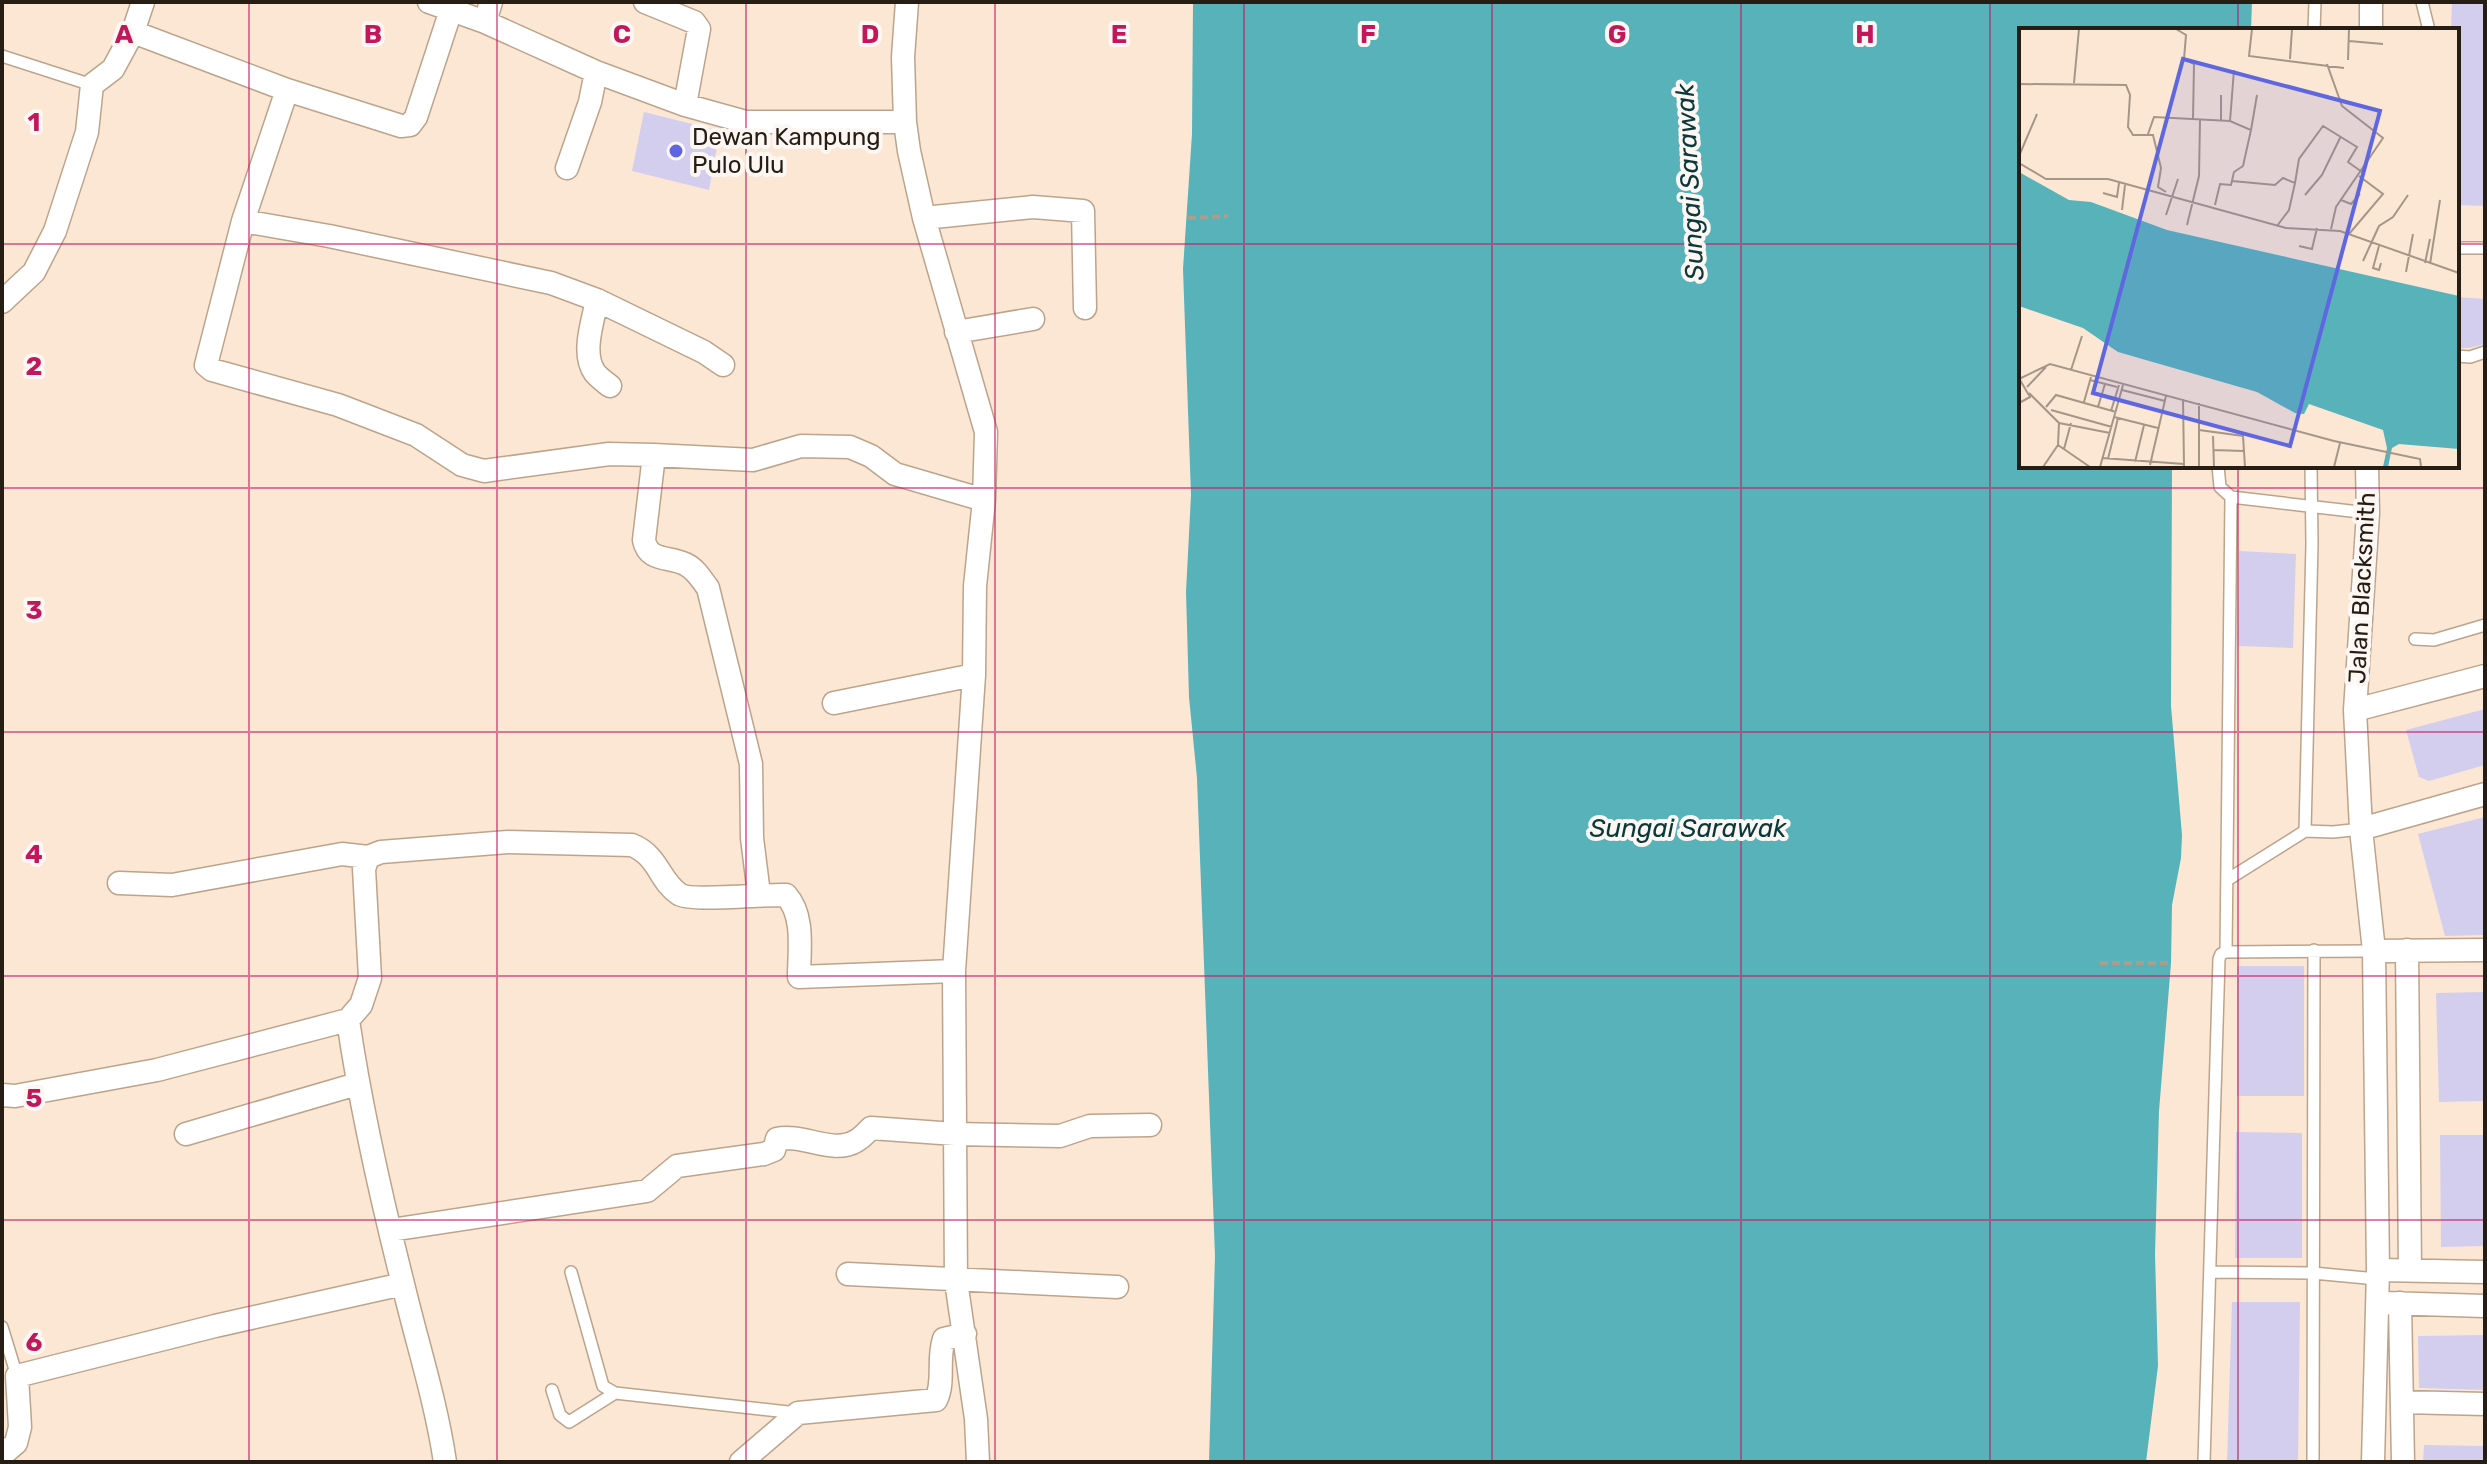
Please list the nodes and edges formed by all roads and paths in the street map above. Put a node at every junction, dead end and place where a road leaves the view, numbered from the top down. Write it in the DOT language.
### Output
graph roads {
  1 [pos="143,2"];
  2 [pos="645,2"];
  3 [pos="907,2"];
  4 [pos="2315,2"];
  5 [pos="2371,2"];
  6 [pos="2422,2"];
  7 [pos="440,6"];
  8 [pos="488,12"];
  9 [pos="2314,28"];
  10 [pos="2371,28"];
  11 [pos="2428,28"];
  12 [pos="133,32"];
  13 [pos="2,56"];
  14 [pos="596,72"];
  15 [pos="92,85"];
  16 [pos="287,90"];
  17 [pos="685,105"];
  18 [pos="905,122"];
  19 [pos="567,168"];
  20 [pos="1228,216"];
  21 [pos="924,218"];
  22 [pos="1188,218"];
  23 [pos="243,221"];
  24 [pos="2459,248"];
  25 [pos="2485,248"];
  26 [pos="597,300"];
  27 [pos="2,302"];
  28 [pos="1085,308"];
  29 [pos="1033,319"];
  30 [pos="956,332"];
  31 [pos="2485,352"];
  32 [pos="2459,356"];
  33 [pos="723,365"];
  34 [pos="610,386"];
  35 [pos="654,455"];
  36 [pos="2218,468"];
  37 [pos="2311,468"];
  38 [pos="2367,468"];
  39 [pos="2231,497"];
  40 [pos="984,500"];
  41 [pos="2310,505"];
  42 [pos="2368,513"];
  43 [pos="2485,625"];
  44 [pos="2415,639"];
  45 [pos="974,675"];
  46 [pos="2485,676"];
  47 [pos="834,703"];
  48 [pos="2355,710"];
  49 [pos="2485,794"];
  50 [pos="2361,829"];
  51 [pos="2305,831"];
  52 [pos="368,857"];
  53 [pos="2227,880"];
  54 [pos="119,883"];
  55 [pos="759,894"];
  56 [pos="2314,950"];
  57 [pos="2407,950"];
  58 [pos="2485,950"];
  59 [pos="2374,951"];
  60 [pos="2226,952"];
  61 [pos="2100,963"];
  62 [pos="2171,963"];
  63 [pos="954,971"];
  64 [pos="348,1020"];
  65 [pos="357,1084"];
  66 [pos="2,1095"];
  67 [pos="1150,1125"];
  68 [pos="186,1134"];
  69 [pos="955,1134"];
  70 [pos="391,1230"];
  71 [pos="2410,1270"];
  72 [pos="571,1272"];
  73 [pos="2211,1272"];
  74 [pos="2485,1272"];
  75 [pos="2313,1273"];
  76 [pos="848,1274"];
  77 [pos="2378,1274"];
  78 [pos="956,1281"];
  79 [pos="403,1284"];
  80 [pos="1117,1287"];
  81 [pos="2377,1302"];
  82 [pos="2400,1303"];
  83 [pos="2485,1306"];
  84 [pos="2,1327"];
  85 [pos="965,1334"];
  86 [pos="17,1376"];
  87 [pos="552,1390"];
  88 [pos="615,1393"];
  89 [pos="2402,1402"];
  90 [pos="2485,1404"];
  91 [pos="798,1413"];
  92 [pos="2,1455"];
  93 [pos="445,1462"];
  94 [pos="741,1462"];
  95 [pos="978,1462"];
  96 [pos="2204,1462"];
  97 [pos="2313,1462"];
  98 [pos="2373,1462"];
  99 [pos="2403,1462"];
  1 -- 12 [label="street"];
  2 -- 17 [label="street"];
  3 -- 18 [label="street"];
  4 -- 9 [label="lane"];
  5 -- 10 [label="street"];
  6 -- 11 [label="lane"];
  7 -- 8 [label="street"];
  7 -- 16 [label="street"];
  8 -- 14 [label="street"];
  12 -- 15 [label="street"];
  12 -- 16 [label="street"];
  13 -- 15 [label="lane"];
  14 -- 17 [label="street"];
  14 -- 19 [label="street"];
  15 -- 27 [label="street"];
  16 -- 23 [label="street"];
  17 -- 18 [label="street"];
  18 -- 21 [label="street"];
  20 -- 22 [label="path"];
  21 -- 28 [label="street"];
  21 -- 30 [label="street"];
  23 -- 26 [label="street"];
  23 -- 35 [label="street"];
  24 -- 25 [label="lane"];
  26 -- 33 [label="street"];
  26 -- 34 [label="street"];
  29 -- 30 [label="street"];
  30 -- 40 [label="street"];
  31 -- 32 [label="lane"];
  35 -- 40 [label="street"];
  35 -- 55 [label="street"];
  36 -- 39 [label="lane"];
  37 -- 41 [label="lane"];
  38 -- 42 [label="street, Jalan Blacksmith"];
  39 -- 41 [label="lane"];
  39 -- 53 [label="lane"];
  40 -- 45 [label="street"];
  41 -- 42 [label="lane"];
  41 -- 51 [label="lane"];
  42 -- 48 [label="street, Jalan Blacksmith"];
  43 -- 44 [label="lane"];
  45 -- 47 [label="street"];
  45 -- 63 [label="street"];
  46 -- 48 [label="street"];
  48 -- 50 [label="street, Jalan Blacksmith"];
  49 -- 50 [label="street"];
  50 -- 51 [label="lane"];
  50 -- 59 [label="street, Jalan Blacksmith"];
  51 -- 53 [label="lane"];
  52 -- 54 [label="street"];
  52 -- 55 [label="street"];
  52 -- 64 [label="street"];
  53 -- 60 [label="lane"];
  55 -- 63 [label="street"];
  56 -- 59 [label="lane"];
  56 -- 60 [label="lane"];
  56 -- 75 [label="lane"];
  57 -- 58 [label="street"];
  57 -- 59 [label="street"];
  57 -- 71 [label="street"];
  59 -- 77 [label="street, Jalan Blacksmith"];
  60 -- 73 [label="lane"];
  61 -- 62 [label="path"];
  63 -- 69 [label="street"];
  64 -- 65 [label="street"];
  64 -- 66 [label="street"];
  65 -- 68 [label="street"];
  65 -- 70 [label="street"];
  67 -- 69 [label="street"];
  69 -- 70 [label="street"];
  69 -- 78 [label="street"];
  70 -- 79 [label="street"];
  71 -- 74 [label="street"];
  71 -- 77 [label="street"];
  72 -- 88 [label="lane"];
  73 -- 75 [label="lane"];
  73 -- 96 [label="lane"];
  75 -- 77 [label="lane"];
  75 -- 97 [label="lane"];
  76 -- 78 [label="street"];
  77 -- 81 [label="street, Jalan Blacksmith"];
  78 -- 80 [label="street"];
  78 -- 85 [label="street"];
  79 -- 86 [label="street"];
  79 -- 93 [label="street"];
  81 -- 82 [label="street"];
  81 -- 98 [label="street, Jalan Blacksmith"];
  82 -- 83 [label="street"];
  82 -- 89 [label="street"];
  84 -- 86 [label="lane"];
  85 -- 91 [label="street"];
  85 -- 95 [label="street"];
  86 -- 92 [label="street"];
  87 -- 88 [label="lane"];
  88 -- 91 [label="lane"];
  89 -- 90 [label="street"];
  89 -- 99 [label="street"];
  91 -- 94 [label="street"];
}
